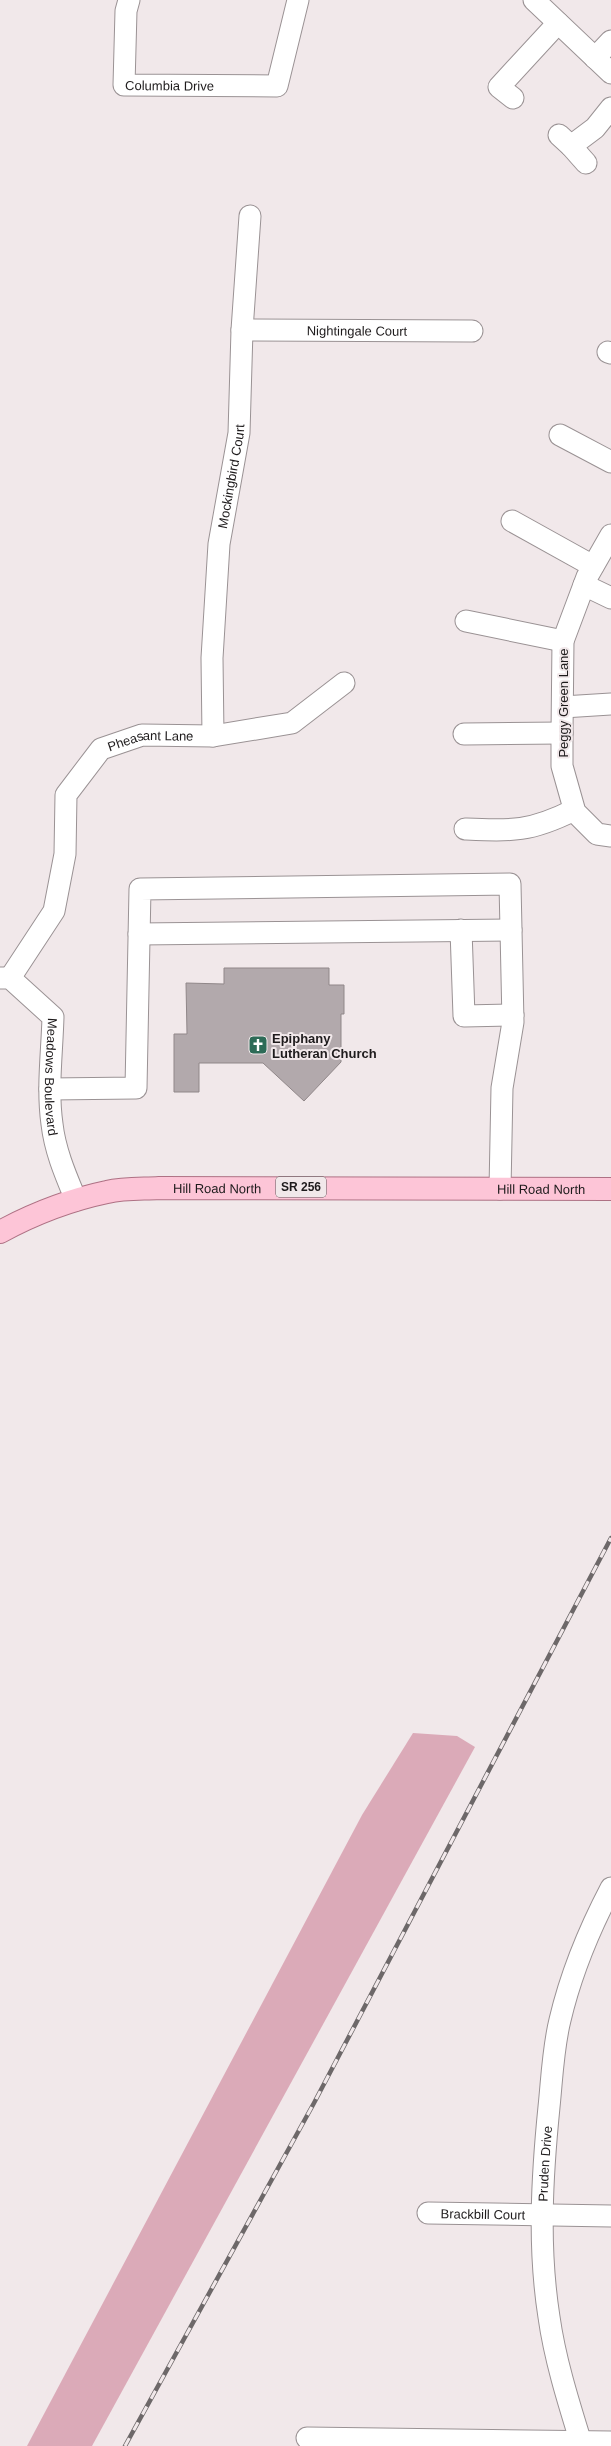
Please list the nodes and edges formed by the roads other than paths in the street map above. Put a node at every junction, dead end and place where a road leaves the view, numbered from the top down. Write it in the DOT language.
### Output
graph roads {
  1 [pos="128,0"];
  2 [pos="298,0"];
  3 [pos="534,0"];
  4 [pos="558,23"];
  5 [pos="611,41"];
  6 [pos="595,58"];
  7 [pos="611,73"];
  8 [pos="513,98"];
  9 [pos="611,108"];
  10 [pos="586,164"];
  11 [pos="250,216"];
  12 [pos="242,330"];
  13 [pos="472,331"];
  14 [pos="560,435"];
  15 [pos="611,462"];
  16 [pos="512,521"];
  17 [pos="611,535"];
  18 [pos="593,566"];
  19 [pos="584,585"];
  20 [pos="611,598"];
  21 [pos="466,620"];
  22 [pos="563,641"];
  23 [pos="344,683"];
  24 [pos="611,704"];
  25 [pos="563,707"];
  26 [pos="562,733"];
  27 [pos="464,734"];
  28 [pos="213,736"];
  29 [pos="574,810"];
  30 [pos="465,829"];
  31 [pos="611,836"];
  32 [pos="461,930"];
  33 [pos="511,930"];
  34 [pos="139,934"];
  35 [pos="5,978"];
  36 [pos="513,1015"];
  37 [pos="50,1089"];
  38 [pos="500,1189"];
  39 [pos="611,1189"];
  40 [pos="76,1200"];
  41 [pos="0,1232"];
  42 [pos="611,1888"];
  43 [pos="428,2213"];
  44 [pos="541,2216"];
  45 [pos="611,2216"];
  46 [pos="307,2438"];
  47 [pos="611,2442"];
  48 [pos="581,2443"];
  1 -- 2 [label="street, Columbia Drive"];
  3 -- 4 [label="street"];
  4 -- 6 [label="street"];
  4 -- 8 [label="street"];
  5 -- 6 [label="street"];
  6 -- 7 [label="street"];
  9 -- 10 [label="street"];
  11 -- 12 [label="street, Mockingbird Court"];
  12 -- 13 [label="street, Nightingale Court"];
  12 -- 28 [label="street, Mockingbird Court"];
  14 -- 15 [label="street"];
  16 -- 18 [label="street"];
  17 -- 18 [label="street, Peggy Green Lane"];
  18 -- 19 [label="street, Peggy Green Lane"];
  19 -- 20 [label="street"];
  19 -- 22 [label="street, Peggy Green Lane"];
  21 -- 22 [label="street"];
  22 -- 25 [label="street, Peggy Green Lane"];
  23 -- 28 [label="street, Pheasant Lane"];
  24 -- 25 [label="street"];
  25 -- 26 [label="street, Peggy Green Lane"];
  26 -- 27 [label="street"];
  26 -- 29 [label="street, Peggy Green Lane"];
  28 -- 35 [label="street, Pheasant Lane"];
  29 -- 30 [label="street"];
  29 -- 31 [label="street, Peggy Green Lane"];
  32 -- 33 [label="street"];
  32 -- 34 [label="street"];
  32 -- 36 [label="street"];
  33 -- 34 [label="street"];
  33 -- 36 [label="street"];
  34 -- 37 [label="street"];
  35 -- 37 [label="street, Meadows Boulevard"];
  36 -- 38 [label="street"];
  37 -- 40 [label="street, Meadows Boulevard"];
  38 -- 39 [label="main road, Hill Road North / SR 256"];
  38 -- 40 [label="main road, Hill Road North / SR 256"];
  40 -- 41 [label="main road, Hill Road North / SR 256"];
  42 -- 44 [label="street, Pruden Drive"];
  43 -- 44 [label="street, Brackbill Court"];
  44 -- 45 [label="street, Brackbill Court"];
  44 -- 48 [label="street, Pruden Drive"];
  46 -- 48 [label="street"];
  47 -- 48 [label="street"];
}
